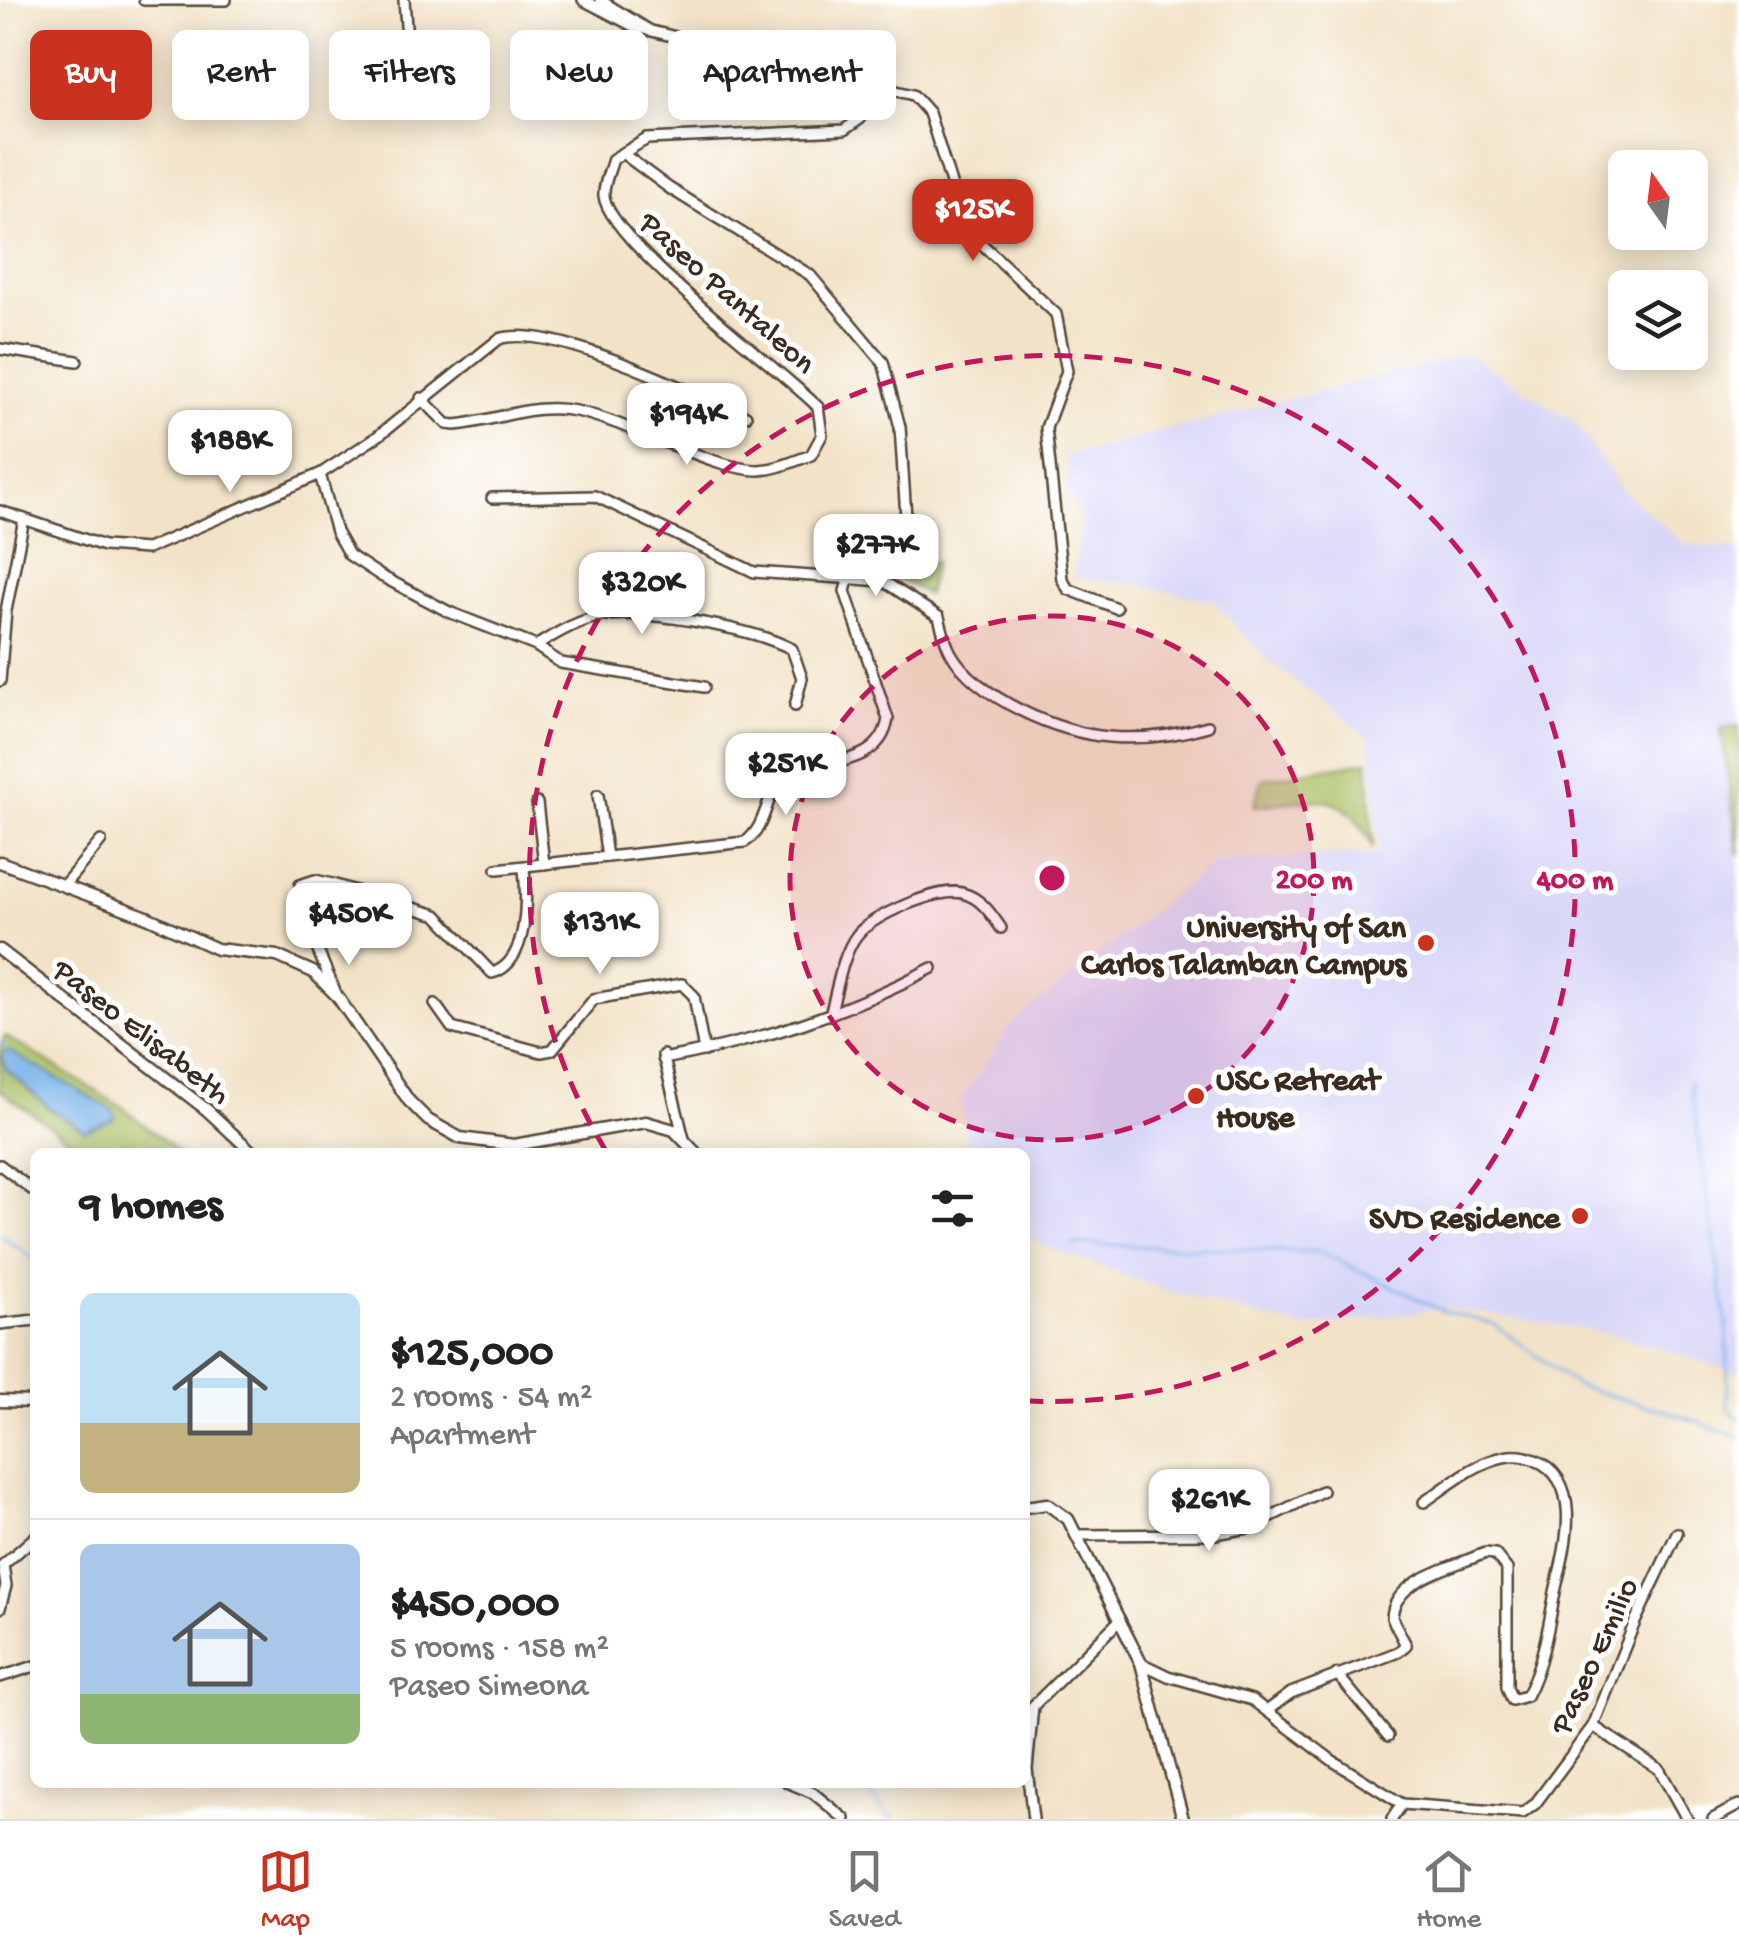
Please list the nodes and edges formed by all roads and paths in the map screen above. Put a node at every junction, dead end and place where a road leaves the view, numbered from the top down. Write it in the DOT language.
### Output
graph roads {
  1 [pos="144,0"];
  2 [pos="226,0"];
  3 [pos="404,0"];
  4 [pos="582,0"];
  5 [pos="603,5"];
  6 [pos="407,30"];
  7 [pos="668,35"];
  8 [pos="896,92"];
  9 [pos="859,120"];
  10 [pos="622,153"];
  11 [pos="0,349"];
  12 [pos="77,360"];
  13 [pos="421,398"];
  14 [pos="746,416"];
  15 [pos="320,474"];
  16 [pos="492,498"];
  17 [pos="0,511"];
  18 [pos="24,519"];
  19 [pos="848,581"];
  20 [pos="884,581"];
  21 [pos="1116,608"];
  22 [pos="536,646"];
  23 [pos="0,681"];
  24 [pos="704,687"];
  25 [pos="794,706"];
  26 [pos="1208,726"];
  27 [pos="598,795"];
  28 [pos="537,802"];
  29 [pos="101,841"];
  30 [pos="607,857"];
  31 [pos="0,862"];
  32 [pos="544,864"];
  33 [pos="524,868"];
  34 [pos="496,869"];
  35 [pos="64,884"];
  36 [pos="1001,928"];
  37 [pos="0,950"];
  38 [pos="932,968"];
  39 [pos="337,996"];
  40 [pos="436,1004"];
  41 [pos="830,1015"];
  42 [pos="704,1051"];
  43 [pos="684,1140"];
  44 [pos="248,1148"];
  45 [pos="691,1148"];
  46 [pos="0,1165"];
  47 [pos="30,1188"];
  48 [pos="30,1321"];
  49 [pos="0,1324"];
  50 [pos="0,1401"];
  51 [pos="30,1402"];
  52 [pos="1322,1491"];
  53 [pos="1424,1502"];
  54 [pos="1030,1505"];
  55 [pos="1678,1533"];
  56 [pos="1076,1535"];
  57 [pos="30,1542"];
  58 [pos="1,1564"];
  59 [pos="0,1608"];
  60 [pos="1120,1620"];
  61 [pos="1140,1663"];
  62 [pos="30,1668"];
  63 [pos="1337,1674"];
  64 [pos="1168,1676"];
  65 [pos="0,1677"];
  66 [pos="1148,1688"];
  67 [pos="1268,1710"];
  68 [pos="1593,1726"];
  69 [pos="1388,1736"];
  70 [pos="1030,1738"];
  71 [pos="799,1788"];
  72 [pos="1029,1788"];
  73 [pos="1402,1804"];
  74 [pos="1739,1805"];
  75 [pos="845,1819"];
  76 [pos="1032,1819"];
  77 [pos="1183,1819"];
  78 [pos="1392,1819"];
  79 [pos="1687,1819"];
  80 [pos="1712,1819"];
  1 -- 2 [label="street"];
  3 -- 6 [label="street"];
  4 -- 5 [label="street"];
  5 -- 7 [label="street"];
  8 -- 21 [label="street"];
  9 -- 10 [label="street"];
  10 -- 13 [label="street, Paseo Pantaleon"];
  10 -- 20 [label="street"];
  11 -- 12 [label="street"];
  13 -- 14 [label="street"];
  13 -- 15 [label="street"];
  15 -- 18 [label="street"];
  15 -- 22 [label="street"];
  16 -- 19 [label="street"];
  17 -- 18 [label="street"];
  18 -- 23 [label="street"];
  19 -- 20 [label="street"];
  19 -- 30 [label="street"];
  20 -- 26 [label="street"];
  22 -- 24 [label="street"];
  22 -- 25 [label="street"];
  27 -- 30 [label="street"];
  28 -- 32 [label="street"];
  29 -- 35 [label="street"];
  30 -- 32 [label="street"];
  31 -- 35 [label="street"];
  32 -- 33 [label="street"];
  33 -- 34 [label="street"];
  33 -- 39 [label="street"];
  35 -- 39 [label="street"];
  36 -- 41 [label="street"];
  37 -- 44 [label="street, Paseo Elisabeth"];
  38 -- 41 [label="street"];
  39 -- 43 [label="street"];
  40 -- 42 [label="street"];
  41 -- 42 [label="street"];
  42 -- 43 [label="street"];
  43 -- 45 [label="street"];
  46 -- 47 [label="street"];
  48 -- 49 [label="street"];
  50 -- 51 [label="street"];
  52 -- 56 [label="street"];
  53 -- 63 [label="street"];
  54 -- 56 [label="street"];
  55 -- 68 [label="street, Paseo Emilio"];
  56 -- 60 [label="street"];
  57 -- 58 [label="street"];
  58 -- 59 [label="street"];
  60 -- 61 [label="street"];
  60 -- 70 [label="street"];
  61 -- 64 [label="street, Paseo Emilio"];
  61 -- 66 [label="street"];
  62 -- 65 [label="street"];
  63 -- 67 [label="street"];
  63 -- 69 [label="street"];
  64 -- 66 [label="street"];
  64 -- 67 [label="street, Paseo Emilio"];
  66 -- 77 [label="street"];
  67 -- 73 [label="street, Paseo Emilio"];
  68 -- 73 [label="street, Paseo Emilio"];
  68 -- 79 [label="street"];
  71 -- 75 [label="street"];
  72 -- 76 [label="street"];
  73 -- 78 [label="street"];
  74 -- 80 [label="street"];
}
